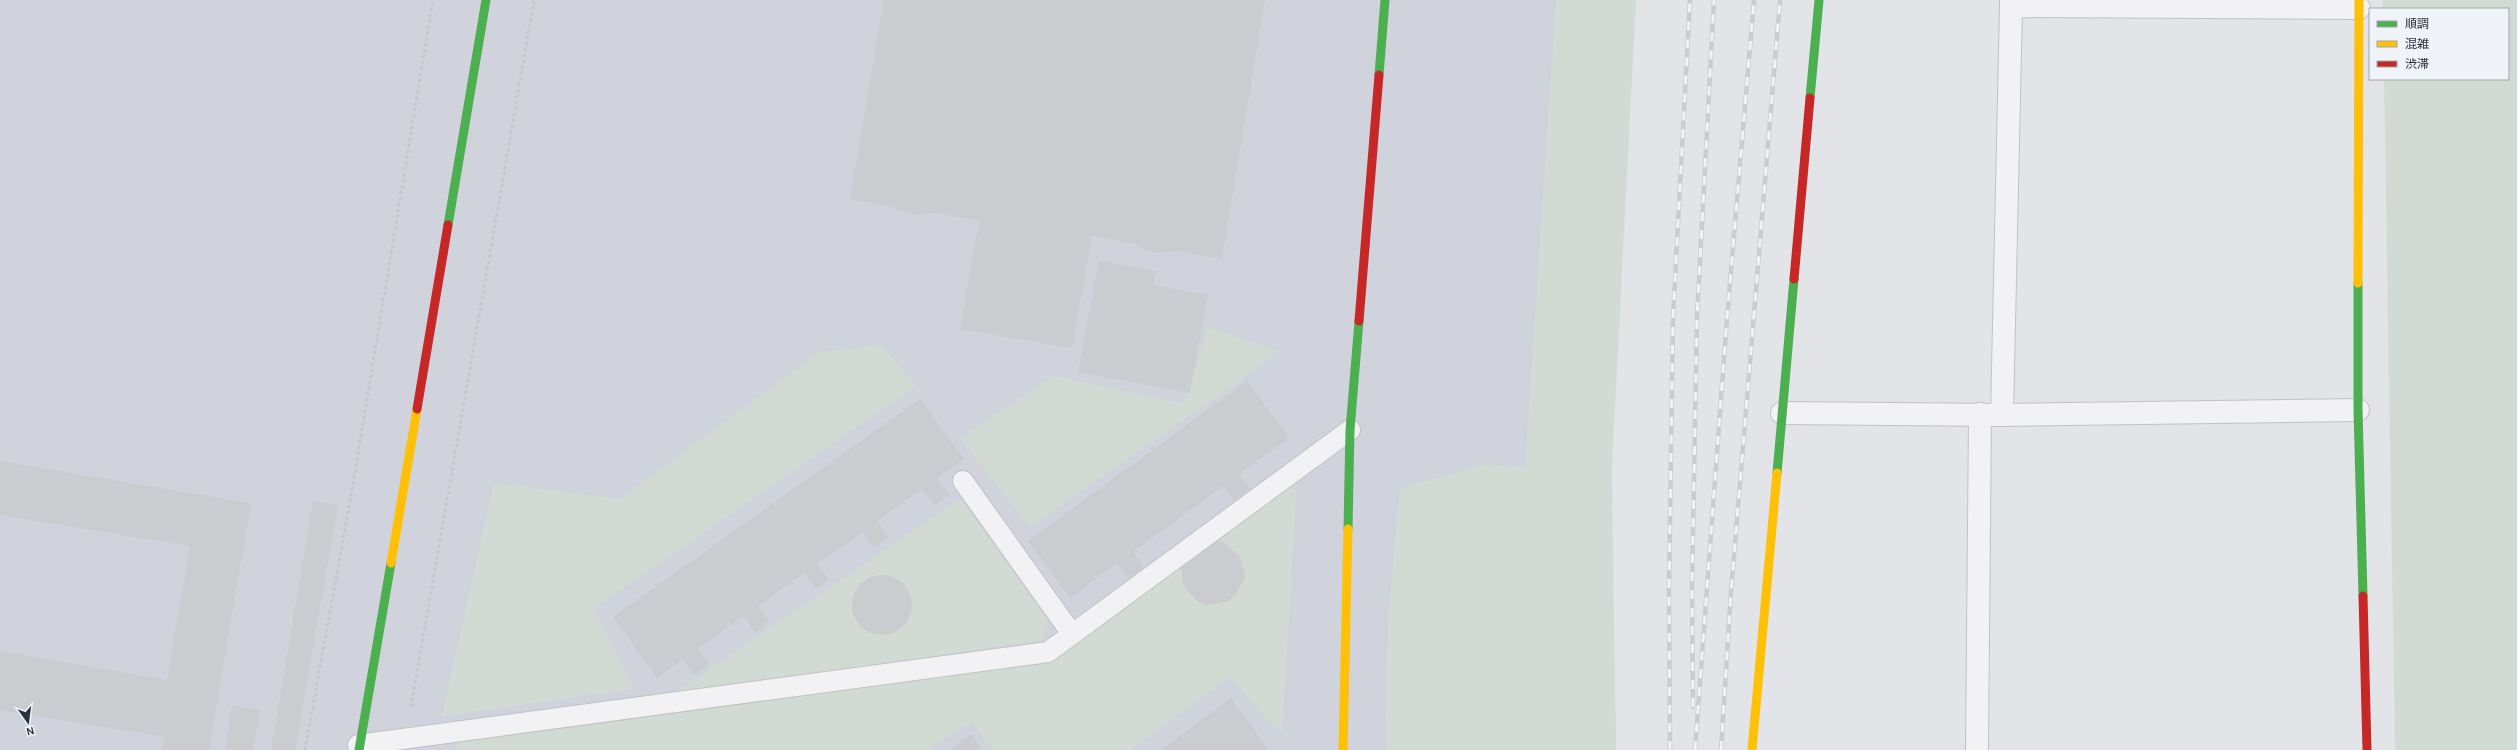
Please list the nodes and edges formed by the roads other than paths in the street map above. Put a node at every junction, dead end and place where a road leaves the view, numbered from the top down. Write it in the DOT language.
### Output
graph roads {
  1 [pos="486,0"];
  2 [pos="1385,0"];
  3 [pos="1819,0"];
  4 [pos="2011,3"];
  5 [pos="2359,4"];
  6 [pos="2358,410"];
  7 [pos="1782,413"];
  8 [pos="1991,414"];
  9 [pos="1350,430"];
  10 [pos="963,481"];
  11 [pos="1072,634"];
  12 [pos="358,747"];
  13 [pos="1343,750"];
  14 [pos="1752,750"];
  15 [pos="1977,750"];
  16 [pos="2367,750"];
  1 -- 12 [label="street"];
  2 -- 9 [label="street"];
  3 -- 7 [label="street"];
  4 -- 5 [label="street"];
  4 -- 8 [label="street"];
  5 -- 6 [label="street"];
  6 -- 8 [label="street"];
  6 -- 16 [label="street"];
  7 -- 8 [label="street"];
  7 -- 14 [label="street"];
  8 -- 15 [label="street"];
  9 -- 11 [label="lane"];
  9 -- 13 [label="street"];
  10 -- 11 [label="lane"];
  11 -- 12 [label="lane"];
}
